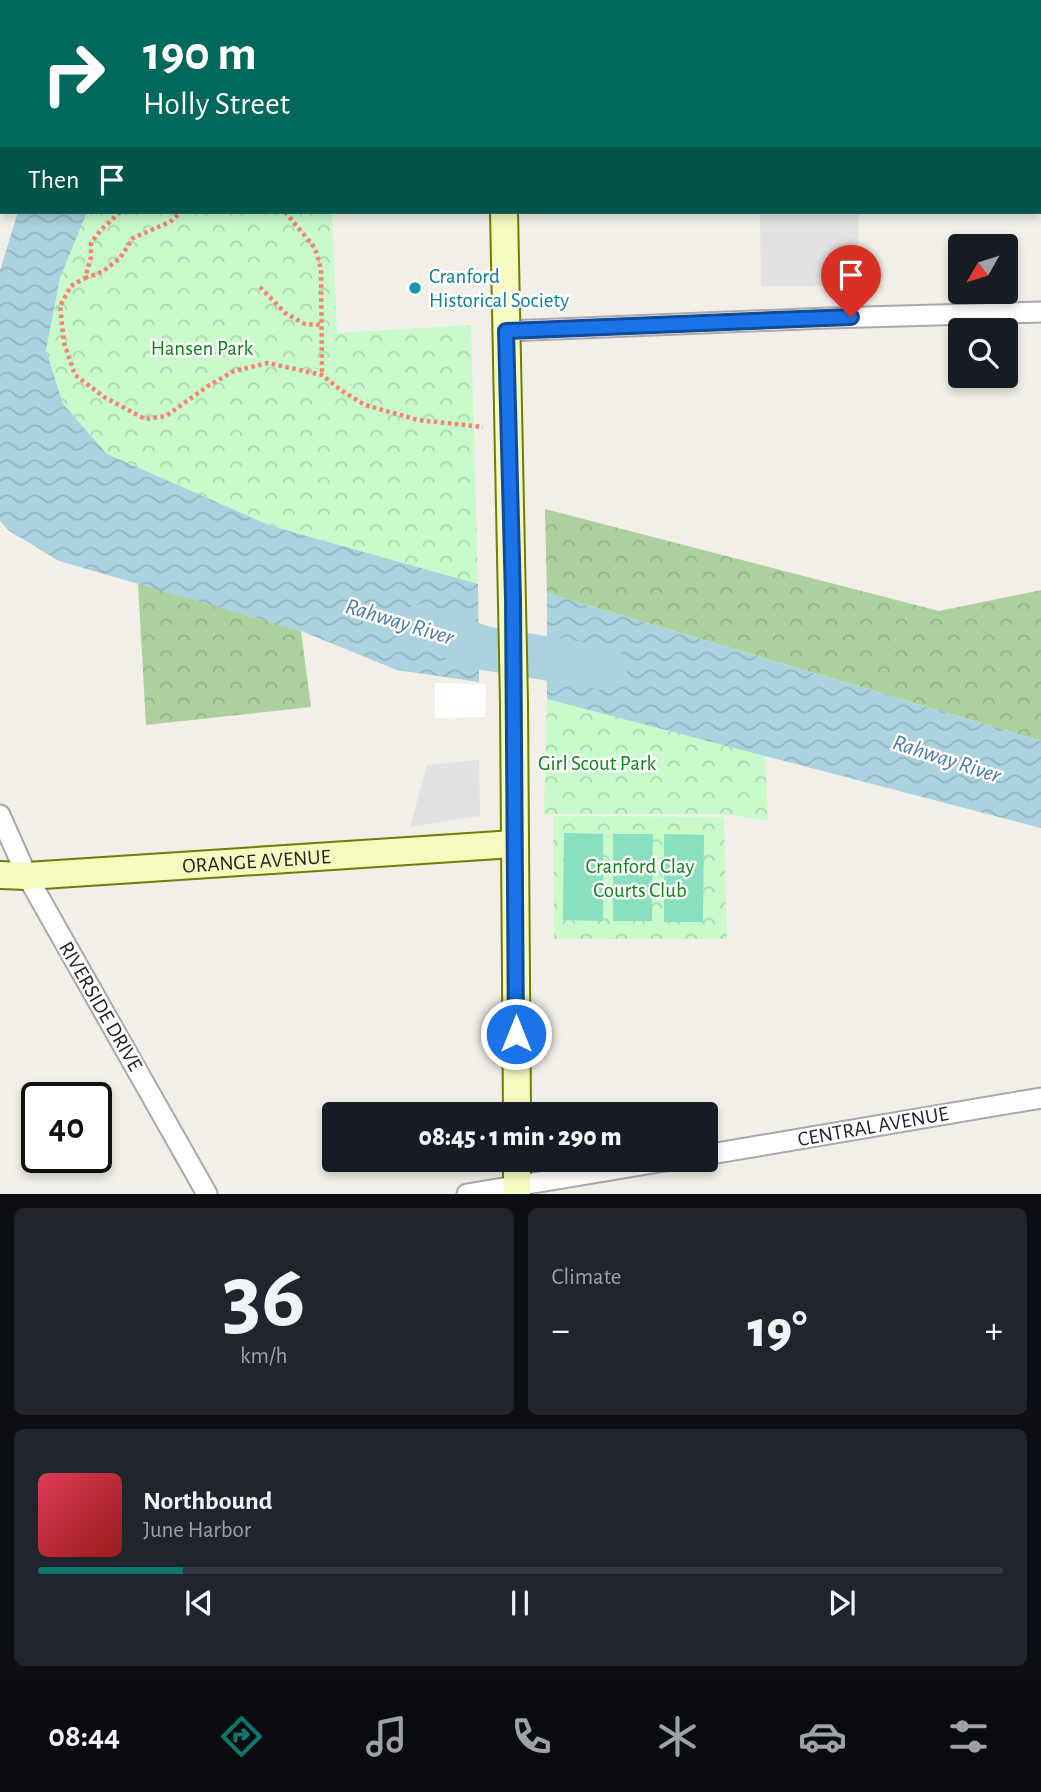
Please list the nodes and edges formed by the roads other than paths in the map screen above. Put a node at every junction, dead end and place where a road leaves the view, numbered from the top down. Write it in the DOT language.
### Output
graph roads {
  1 [pos="504,214"];
  2 [pos="1041,312"];
  3 [pos="506,331"];
  4 [pos="0,815"];
  5 [pos="515,844"];
  6 [pos="0,875"];
  7 [pos="27,876"];
  8 [pos="1041,1098"];
  9 [pos="517,1102"];
  10 [pos="718,1153"];
  11 [pos="579,1172"];
  12 [pos="517,1180"];
  13 [pos="207,1194"];
  14 [pos="467,1194"];
  1 -- 3 [label="street"];
  2 -- 3 [label="street"];
  3 -- 5 [label="street"];
  4 -- 7 [label="street, RIVERSIDE DRIVE"];
  5 -- 7 [label="street, ORANGE AVENUE"];
  5 -- 9 [label="street"];
  6 -- 7 [label="street, ORANGE AVENUE"];
  7 -- 13 [label="street, RIVERSIDE DRIVE"];
  8 -- 10 [label="street, CENTRAL AVENUE"];
  11 -- 12 [label="street"];
  12 -- 14 [label="street"];
}
